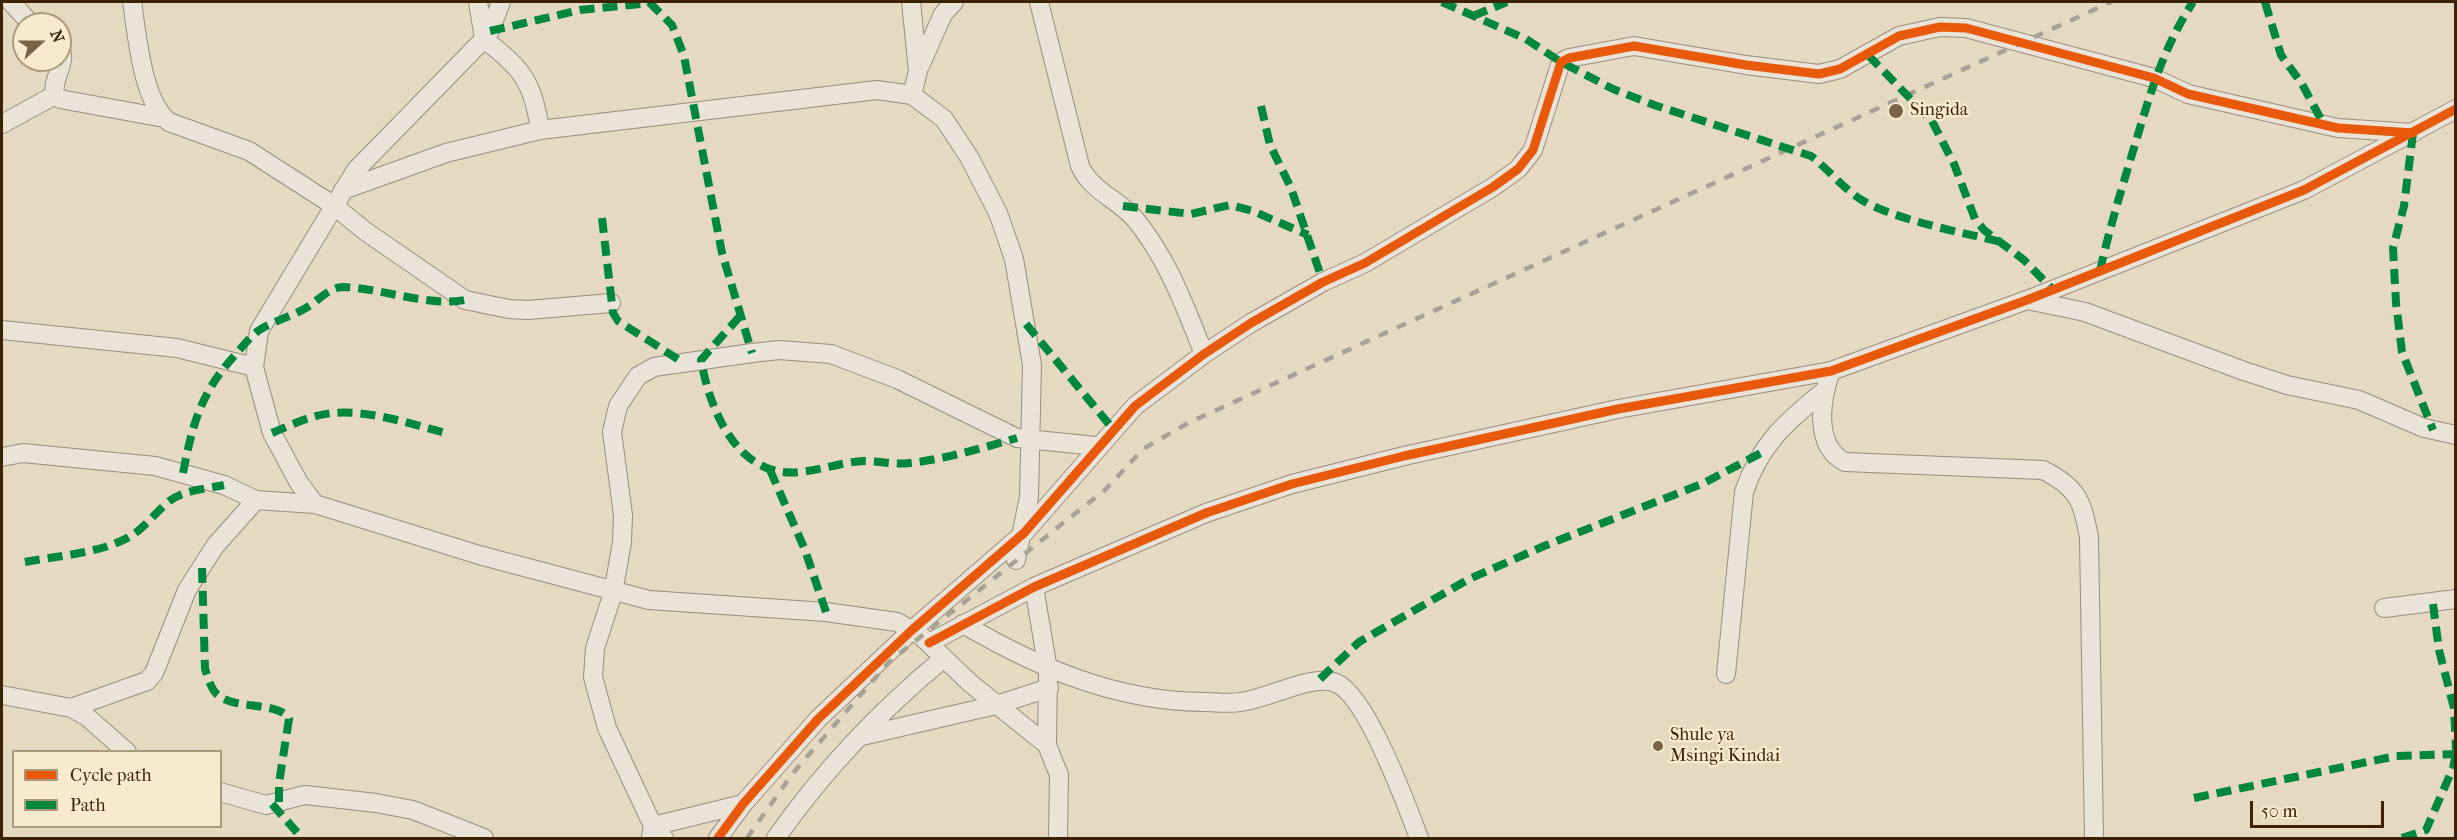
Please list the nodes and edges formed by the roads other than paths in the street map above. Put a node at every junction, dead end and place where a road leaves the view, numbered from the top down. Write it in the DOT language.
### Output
graph roads {
  1 [pos="132,2"];
  2 [pos="478,2"];
  3 [pos="501,2"];
  4 [pos="911,2"];
  5 [pos="954,2"];
  6 [pos="1039,2"];
  7 [pos="484,39"];
  8 [pos="918,71"];
  9 [pos="58,72"];
  10 [pos="55,95"];
  11 [pos="912,95"];
  12 [pos="2456,109"];
  13 [pos="164,118"];
  14 [pos="2,124"];
  15 [pos="540,130"];
  16 [pos="2413,133"];
  17 [pos="338,197"];
  18 [pos="2027,300"];
  19 [pos="610,303"];
  20 [pos="2,330"];
  21 [pos="1204,354"];
  22 [pos="254,367"];
  23 [pos="1831,371"];
  24 [pos="1824,391"];
  25 [pos="2456,435"];
  26 [pos="1030,441"];
  27 [pos="1096,446"];
  28 [pos="2,457"];
  29 [pos="256,500"];
  30 [pos="315,504"];
  31 [pos="1024,533"];
  32 [pos="1016,560"];
  33 [pos="1034,587"];
  34 [pos="613,593"];
  35 [pos="2456,599"];
  36 [pos="2384,608"];
  37 [pos="963,624"];
  38 [pos="912,630"];
  39 [pos="929,643"];
  40 [pos="944,658"];
  41 [pos="1726,674"];
  42 [pos="1049,679"];
  43 [pos="2,695"];
  44 [pos="996,705"];
  45 [pos="71,708"];
  46 [pos="860,737"];
  47 [pos="1047,746"];
  48 [pos="126,750"];
  49 [pos="222,793"];
  50 [pos="743,804"];
  51 [pos="656,834"];
  52 [pos="484,838"];
  53 [pos="718,838"];
  54 [pos="776,838"];
  55 [pos="1058,838"];
  56 [pos="1419,838"];
  57 [pos="2094,838"];
  1 -- 13 [label="street"];
  2 -- 7 [label="street"];
  3 -- 7 [label="street"];
  4 -- 8 [label="street"];
  5 -- 8 [label="street"];
  6 -- 21 [label="street"];
  7 -- 15 [label="street"];
  7 -- 17 [label="street"];
  8 -- 11 [label="street"];
  9 -- 10 [label="street"];
  10 -- 13 [label="street"];
  10 -- 14 [label="street"];
  11 -- 15 [label="street"];
  11 -- 26 [label="street"];
  12 -- 16 [label="street"];
  13 -- 17 [label="street"];
  15 -- 17 [label="street"];
  16 -- 18 [label="street"];
  16 -- 21 [label="street"];
  17 -- 19 [label="street"];
  17 -- 22 [label="street"];
  18 -- 23 [label="street"];
  18 -- 25 [label="street"];
  20 -- 22 [label="street"];
  21 -- 27 [label="street"];
  22 -- 30 [label="street"];
  23 -- 24 [label="street"];
  23 -- 33 [label="street"];
  24 -- 41 [label="street"];
  24 -- 57 [label="street"];
  26 -- 27 [label="street"];
  26 -- 31 [label="street"];
  26 -- 34 [label="street"];
  27 -- 31 [label="street"];
  28 -- 29 [label="street"];
  29 -- 30 [label="street"];
  29 -- 45 [label="street"];
  30 -- 34 [label="street"];
  31 -- 32 [label="street"];
  31 -- 38 [label="street"];
  33 -- 37 [label="street"];
  33 -- 42 [label="street"];
  34 -- 38 [label="street"];
  34 -- 51 [label="street"];
  35 -- 36 [label="street"];
  37 -- 39 [label="street"];
  37 -- 42 [label="street"];
  38 -- 39 [label="street"];
  38 -- 50 [label="street"];
  39 -- 40 [label="street"];
  40 -- 44 [label="street"];
  40 -- 46 [label="street"];
  42 -- 44 [label="street"];
  42 -- 47 [label="street"];
  42 -- 56 [label="street"];
  43 -- 45 [label="street"];
  44 -- 46 [label="street"];
  44 -- 47 [label="street"];
  45 -- 48 [label="street"];
  46 -- 54 [label="street"];
  47 -- 55 [label="street"];
  49 -- 52 [label="street"];
  50 -- 51 [label="street"];
  50 -- 53 [label="street"];
}
